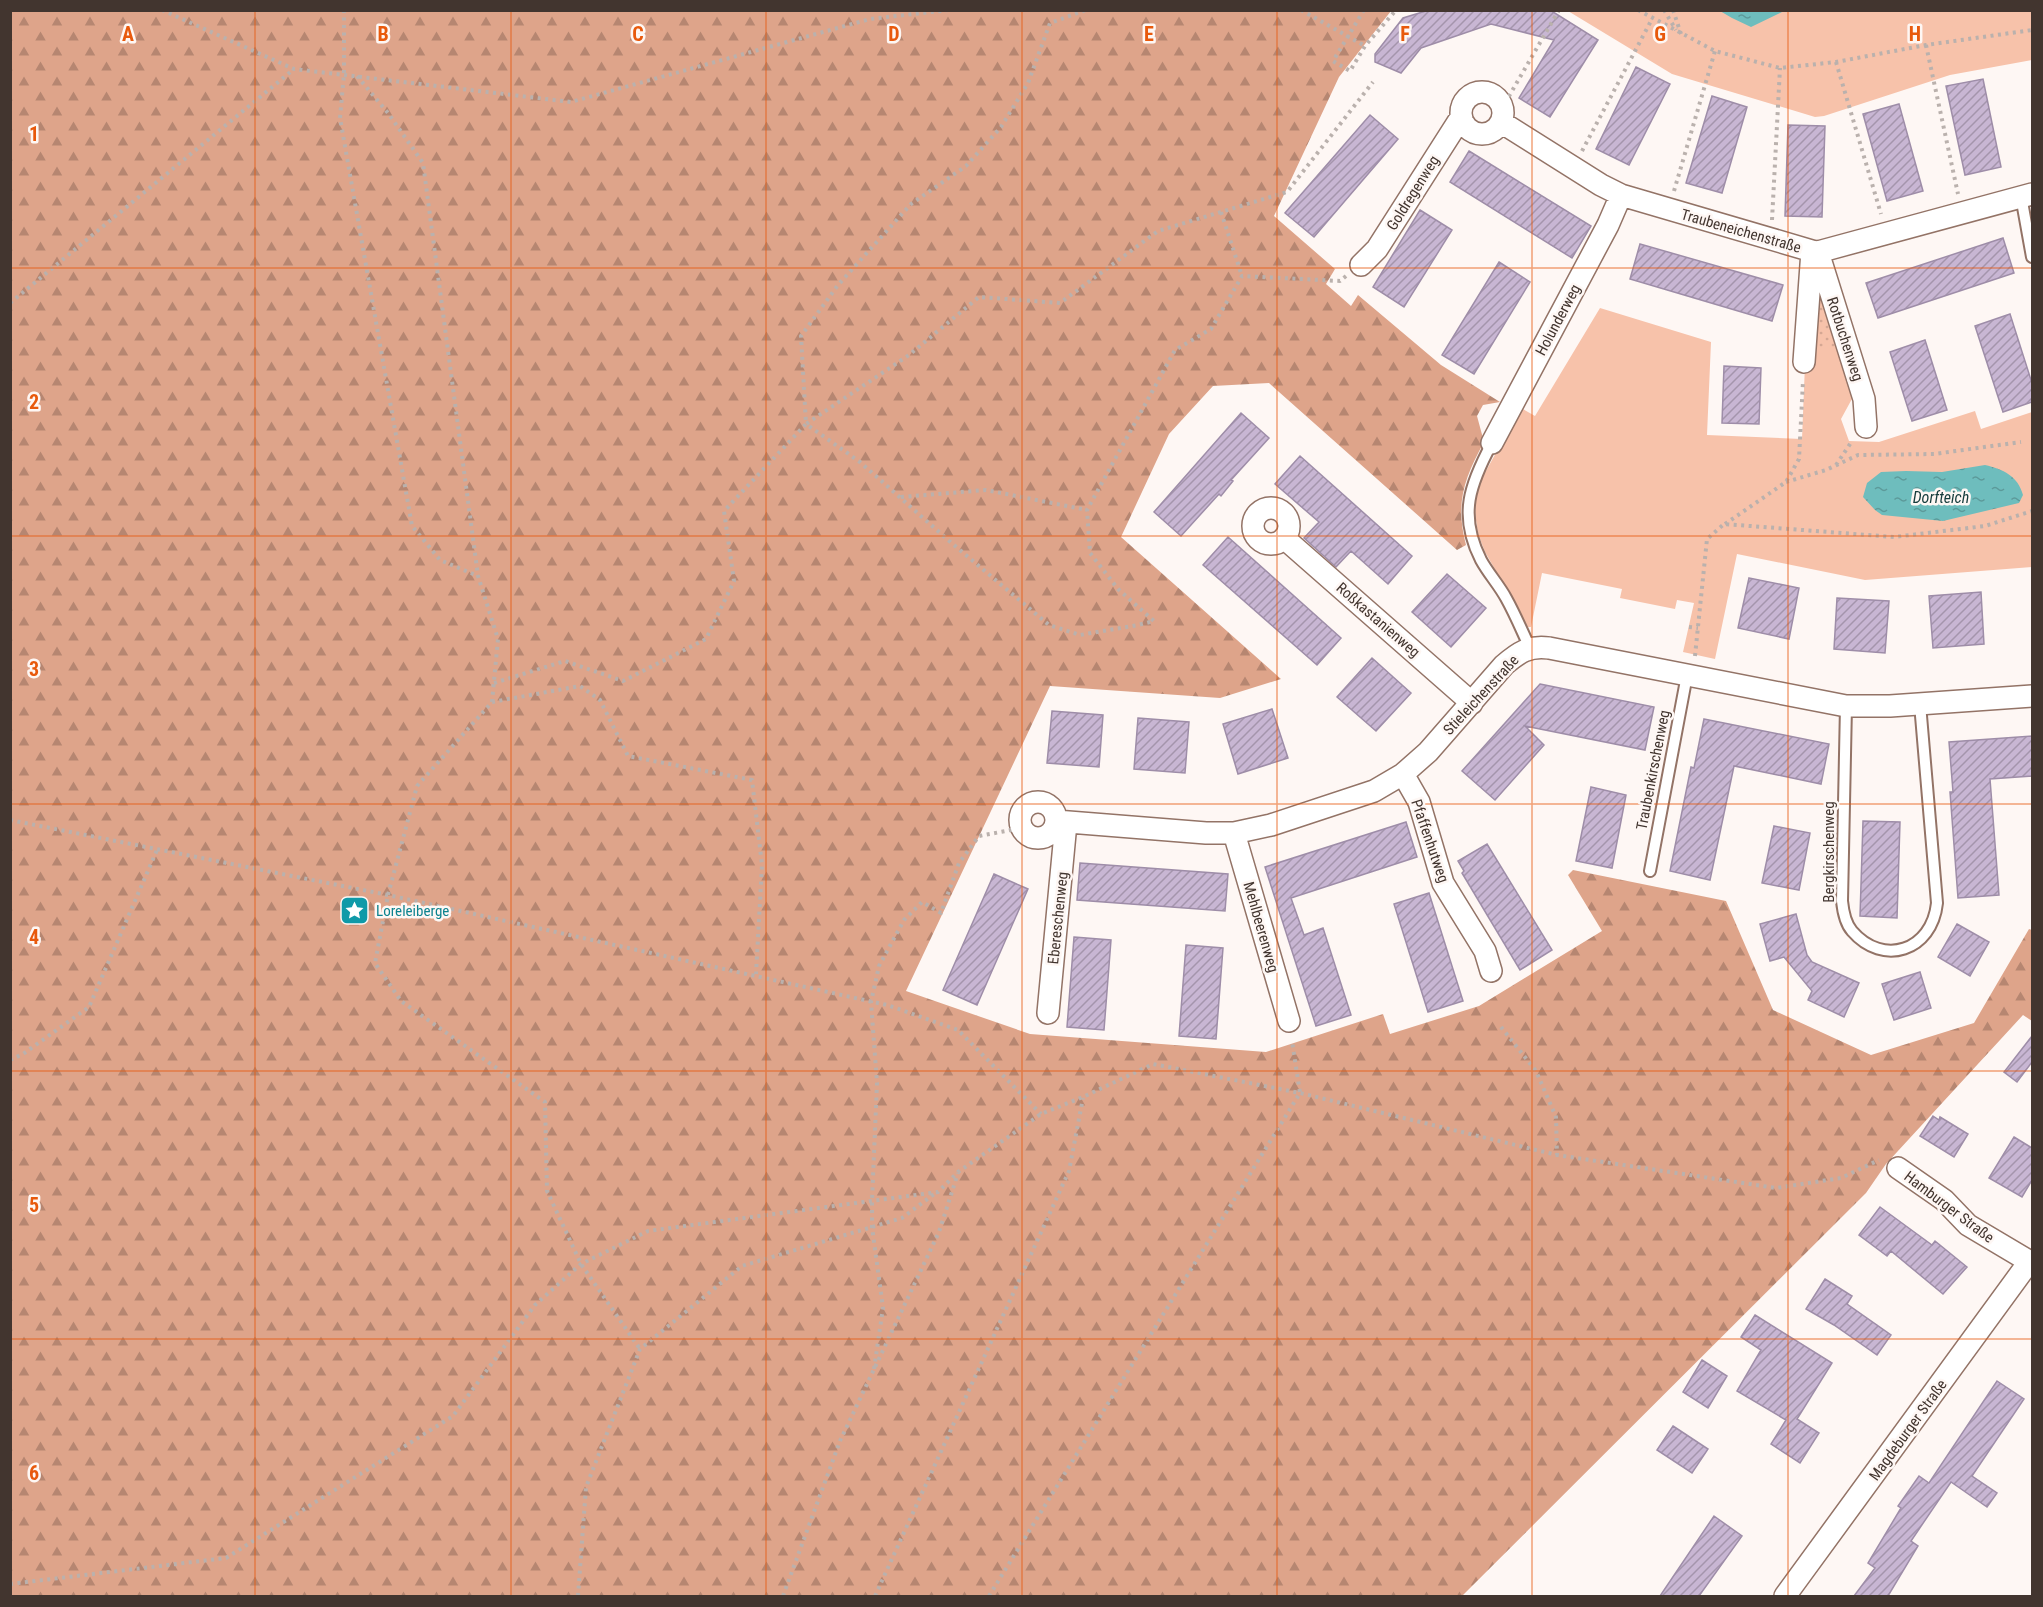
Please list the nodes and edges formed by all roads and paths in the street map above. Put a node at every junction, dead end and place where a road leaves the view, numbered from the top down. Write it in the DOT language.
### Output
graph roads {
  1 [pos="162,10"];
  2 [pos="345,10"];
  3 [pos="949,10"];
  4 [pos="1086,10"];
  5 [pos="1301,10"];
  6 [pos="1364,10"];
  7 [pos="1396,10"];
  8 [pos="1559,10"];
  9 [pos="1638,10"];
  10 [pos="1664,10"];
  11 [pos="1673,10"];
  12 [pos="1652,19"];
  13 [pos="2032,30"];
  14 [pos="1677,32"];
  15 [pos="1682,34"];
  16 [pos="1347,36"];
  17 [pos="1926,45"];
  18 [pos="1365,46"];
  19 [pos="1715,51"];
  20 [pos="1836,62"];
  21 [pos="1780,68"];
  22 [pos="294,69"];
  23 [pos="344,74"];
  24 [pos="357,76"];
  25 [pos="1373,82"];
  26 [pos="1502,115"];
  27 [pos="1462,119"];
  28 [pos="1574,167"];
  29 [pos="1621,195"];
  30 [pos="2027,195"];
  31 [pos="1668,210"];
  32 [pos="1221,212"];
  33 [pos="1961,213"];
  34 [pos="1887,234"];
  35 [pos="1770,240"];
  36 [pos="1815,252"];
  37 [pos="2032,257"];
  38 [pos="1361,265"];
  39 [pos="1242,276"];
  40 [pos="10,303"];
  41 [pos="1804,362"];
  42 [pos="806,424"];
  43 [pos="1866,427"];
  44 [pos="2021,442"];
  45 [pos="1492,443"];
  46 [pos="1836,465"];
  47 [pos="1786,482"];
  48 [pos="899,497"];
  49 [pos="1087,510"];
  50 [pos="2032,511"];
  51 [pos="1724,524"];
  52 [pos="1284,538"];
  53 [pos="478,576"];
  54 [pos="1689,627"];
  55 [pos="1698,628"];
  56 [pos="1530,648"];
  57 [pos="1690,676"];
  58 [pos="494,682"];
  59 [pos="2032,696"];
  60 [pos="492,702"];
  61 [pos="1472,703"];
  62 [pos="1920,704"];
  63 [pos="1846,706"];
  64 [pos="1403,774"];
  65 [pos="10,820"];
  66 [pos="1061,822"];
  67 [pos="1021,824"];
  68 [pos="1234,832"];
  69 [pos="157,850"];
  70 [pos="1650,871"];
  71 [pos="388,895"];
  72 [pos="1491,971"];
  73 [pos="756,975"];
  74 [pos="871,1002"];
  75 [pos="1048,1012"];
  76 [pos="1289,1021"];
  77 [pos="1500,1027"];
  78 [pos="10,1060"];
  79 [pos="1300,1093"];
  80 [pos="1083,1097"];
  81 [pos="1041,1114"];
  82 [pos="1557,1155"];
  83 [pos="1898,1168"];
  84 [pos="958,1172"];
  85 [pos="938,1192"];
  86 [pos="872,1201"];
  87 [pos="872,1227"];
  88 [pos="2031,1262"];
  89 [pos="581,1264"];
  90 [pos="640,1349"];
  91 [pos="874,1369"];
  92 [pos="10,1584"];
  93 [pos="578,1596"];
  94 [pos="783,1596"];
  95 [pos="875,1596"];
  96 [pos="989,1596"];
  97 [pos="1785,1596"];
  1 -- 22 [label="path"];
  2 -- 23 [label="path"];
  3 -- 24 [label="path"];
  4 -- 42 [label="path"];
  5 -- 16 [label="path"];
  6 -- 16 [label="path"];
  7 -- 18 [label="path"];
  8 -- 26 [label="path"];
  9 -- 12 [label="path"];
  10 -- 14 [label="path"];
  11 -- 15 [label="path"];
  12 -- 14 [label="path"];
  12 -- 28 [label="path"];
  13 -- 17 [label="path"];
  14 -- 15 [label="path"];
  15 -- 19 [label="path"];
  16 -- 18 [label="path"];
  16 -- 18 [label="path"];
  17 -- 20 [label="path"];
  17 -- 33 [label="path"];
  19 -- 21 [label="path"];
  19 -- 31 [label="path"];
  20 -- 21 [label="path"];
  20 -- 34 [label="path"];
  21 -- 35 [label="path"];
  22 -- 23 [label="path"];
  22 -- 40 [label="path"];
  23 -- 24 [label="path"];
  23 -- 53 [label="path"];
  24 -- 53 [label="path"];
  25 -- 32 [label="path"];
  26 -- 27 [label="street"];
  26 -- 27 [label="street, Traubeneichenstraße"];
  26 -- 28 [label="street, Traubeneichenstraße"];
  27 -- 38 [label="street, Goldregenweg"];
  28 -- 29 [label="street, Traubeneichenstraße"];
  29 -- 31 [label="street, Traubeneichenstraße"];
  29 -- 45 [label="street, Holunderweg"];
  30 -- 33 [label="street, Traubeneichenstraße"];
  30 -- 37 [label="lane"];
  31 -- 35 [label="street, Traubeneichenstraße"];
  32 -- 39 [label="path"];
  32 -- 42 [label="path"];
  33 -- 34 [label="street, Traubeneichenstraße"];
  34 -- 36 [label="street, Traubeneichenstraße"];
  35 -- 36 [label="street, Traubeneichenstraße"];
  36 -- 41 [label="street, Rotbuchenweg"];
  36 -- 43 [label="street, Rotbuchenweg"];
  38 -- 39 [label="path"];
  39 -- 49 [label="path"];
  41 -- 47 [label="path"];
  42 -- 48 [label="path"];
  42 -- 58 [label="path"];
  43 -- 46 [label="path"];
  44 -- 46 [label="path"];
  45 -- 56 [label="lane"];
  46 -- 47 [label="path"];
  47 -- 51 [label="path"];
  48 -- 49 [label="path"];
  48 -- 49 [label="path"];
  50 -- 51 [label="path"];
  51 -- 55 [label="path"];
  52 -- 61 [label="street, Roßkastanienweg"];
  53 -- 58 [label="path"];
  54 -- 55 [label="path"];
  55 -- 57 [label="path"];
  56 -- 57 [label="street, Stieleichenstraße"];
  56 -- 61 [label="street, Stieleichenstraße"];
  57 -- 63 [label="street, Stieleichenstraße"];
  57 -- 70 [label="lane, Traubenkirschenweg"];
  58 -- 60 [label="path"];
  59 -- 62 [label="street, Stieleichenstraße"];
  60 -- 71 [label="path"];
  60 -- 73 [label="path"];
  61 -- 64 [label="street, Stieleichenstraße"];
  62 -- 63 [label="street, Stieleichenstraße"];
  62 -- 63 [label="lane, Bergkirschenweg"];
  64 -- 68 [label="street, Stieleichenstraße"];
  64 -- 72 [label="street, Pfaffenhutweg"];
  65 -- 69 [label="path"];
  66 -- 67 [label="street"];
  66 -- 68 [label="street, Stieleichenstraße"];
  66 -- 75 [label="street, Ebereschenweg"];
  67 -- 74 [label="path"];
  68 -- 76 [label="street, Mehlbeerenweg"];
  69 -- 71 [label="path"];
  69 -- 78 [label="path"];
  71 -- 73 [label="path"];
  71 -- 89 [label="path"];
  73 -- 74 [label="path"];
  74 -- 81 [label="path"];
  74 -- 86 [label="path"];
  76 -- 79 [label="path"];
  77 -- 82 [label="path"];
  79 -- 80 [label="path"];
  79 -- 82 [label="path"];
  79 -- 96 [label="path"];
  80 -- 81 [label="path"];
  80 -- 95 [label="path"];
  81 -- 84 [label="path"];
  82 -- 83 [label="path"];
  83 -- 88 [label="street, Hamburger Straße"];
  84 -- 85 [label="path"];
  84 -- 91 [label="path"];
  85 -- 86 [label="path"];
  85 -- 87 [label="path"];
  86 -- 87 [label="path"];
  86 -- 89 [label="path"];
  87 -- 90 [label="path"];
  87 -- 91 [label="path"];
  88 -- 97 [label="street, Magdeburger Straße"];
  89 -- 90 [label="path"];
  89 -- 92 [label="path"];
  90 -- 93 [label="path"];
  91 -- 94 [label="path"];
}
